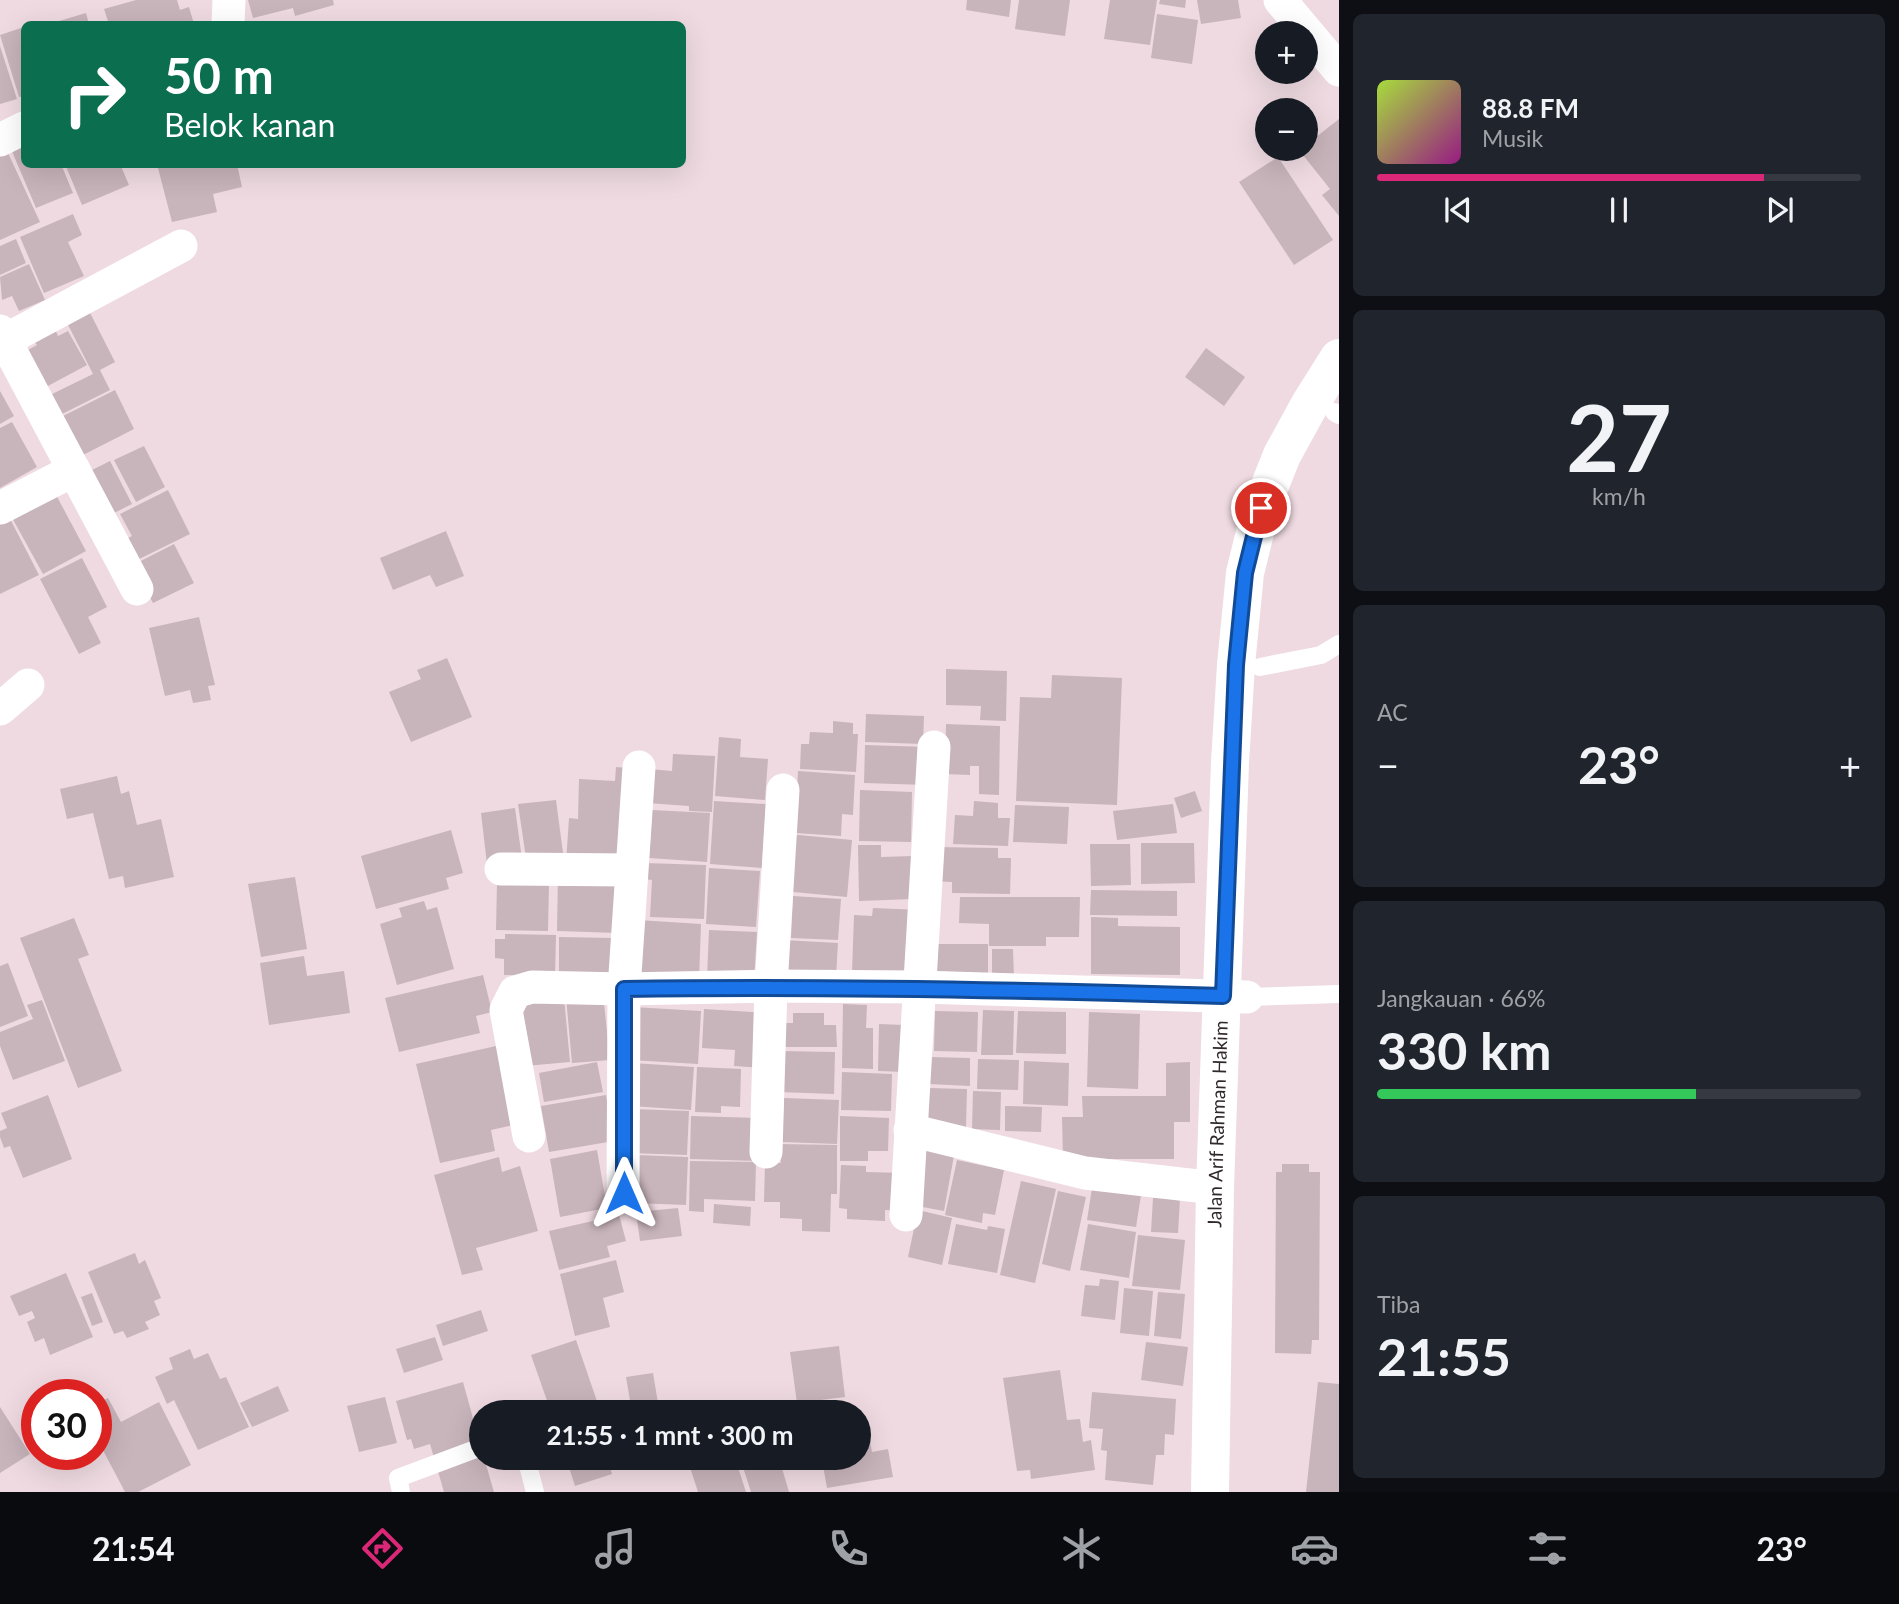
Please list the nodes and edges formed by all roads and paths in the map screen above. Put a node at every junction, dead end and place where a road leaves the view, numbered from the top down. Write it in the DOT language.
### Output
graph roads {
  1 [pos="229,0"];
  2 [pos="1280,0"];
  3 [pos="228,21"];
  4 [pos="1339,70"];
  5 [pos="21,129"];
  6 [pos="0,139"];
  7 [pos="181,246"];
  8 [pos="2,338"];
  9 [pos="1339,358"];
  10 [pos="1337,411"];
  11 [pos="74,470"];
  12 [pos="0,508"];
  13 [pos="137,589"];
  14 [pos="1339,643"];
  15 [pos="1260,667"];
  16 [pos="28,685"];
  17 [pos="0,709"];
  18 [pos="934,747"];
  19 [pos="639,767"];
  20 [pos="783,790"];
  21 [pos="501,869"];
  22 [pos="630,870"];
  23 [pos="771,986"];
  24 [pos="920,988"];
  25 [pos="624,989"];
  26 [pos="1339,994"];
  27 [pos="1235,997"];
  28 [pos="910,1130"];
  29 [pos="529,1136"];
  30 [pos="766,1152"];
  31 [pos="1215,1188"];
  32 [pos="624,1193"];
  33 [pos="906,1215"];
  34 [pos="469,1451"];
  35 [pos="529,1470"];
  36 [pos="401,1492"];
  37 [pos="535,1492"];
  38 [pos="1210,1492"];
  39 [pos="1235,1492"];
  1 -- 3 [label="street"];
  2 -- 4 [label="street"];
  5 -- 6 [label="street"];
  7 -- 8 [label="street"];
  8 -- 11 [label="street"];
  9 -- 27 [label="main road, Jalan Arif Rahman Hakim"];
  10 -- 15 [label="main road, Jalan Arif Rahman Hakim"];
  11 -- 12 [label="street"];
  11 -- 13 [label="street"];
  14 -- 15 [label="lane"];
  15 -- 27 [label="main road, Jalan Arif Rahman Hakim"];
  16 -- 17 [label="street"];
  18 -- 24 [label="street"];
  19 -- 22 [label="street"];
  20 -- 23 [label="street"];
  21 -- 22 [label="street"];
  22 -- 25 [label="street"];
  23 -- 24 [label="street"];
  23 -- 25 [label="street"];
  23 -- 30 [label="street"];
  24 -- 27 [label="street"];
  24 -- 28 [label="street"];
  25 -- 29 [label="street"];
  25 -- 32 [label="street"];
  26 -- 27 [label="lane"];
  27 -- 31 [label="main road, Jalan Arif Rahman Hakim"];
  27 -- 39 [label="main road, Jalan Arif Rahman Hakim"];
  28 -- 31 [label="street"];
  28 -- 33 [label="street"];
  31 -- 38 [label="main road, Jalan Arif Rahman Hakim"];
  34 -- 36 [label="lane"];
  35 -- 37 [label="lane"];
}
